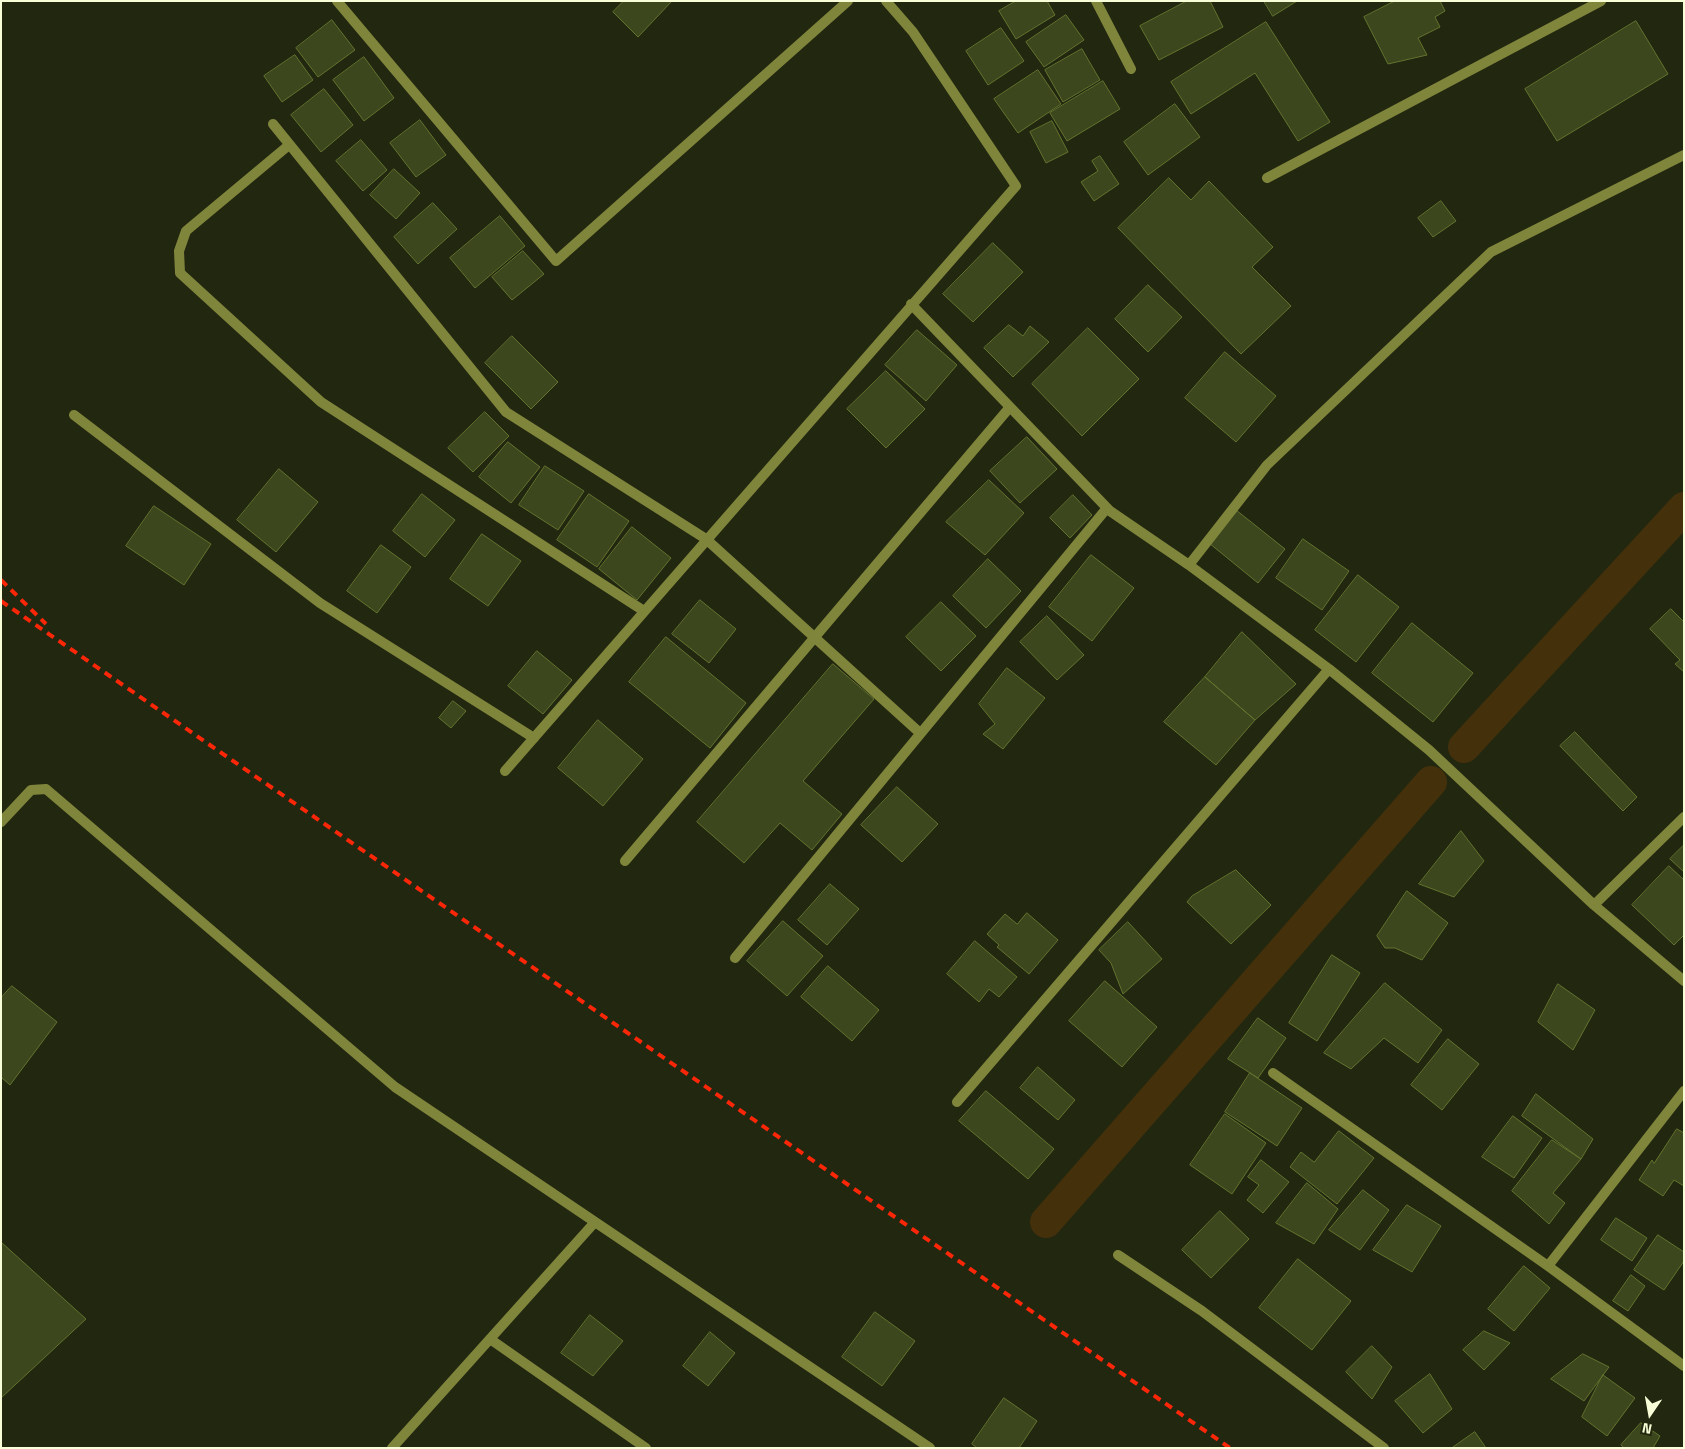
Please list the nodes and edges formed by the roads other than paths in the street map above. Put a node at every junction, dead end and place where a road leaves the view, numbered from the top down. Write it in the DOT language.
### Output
graph roads {
  1 [pos="337,1"];
  2 [pos="848,1"];
  3 [pos="886,1"];
  4 [pos="1096,1"];
  5 [pos="1601,1"];
  6 [pos="1131,69"];
  7 [pos="273,124"];
  8 [pos="289,145"];
  9 [pos="1684,155"];
  10 [pos="1267,178"];
  11 [pos="911,304"];
  12 [pos="1010,407"];
  13 [pos="74,415"];
  14 [pos="1107,508"];
  15 [pos="706,539"];
  16 [pos="1188,565"];
  17 [pos="644,611"];
  18 [pos="814,638"];
  19 [pos="1329,669"];
  20 [pos="920,733"];
  21 [pos="534,738"];
  22 [pos="505,771"];
  23 [pos="1684,817"];
  24 [pos="1,822"];
  25 [pos="625,861"];
  26 [pos="1594,905"];
  27 [pos="735,958"];
  28 [pos="1684,982"];
  29 [pos="1273,1073"];
  30 [pos="1684,1091"];
  31 [pos="957,1102"];
  32 [pos="595,1222"];
  33 [pos="1118,1255"];
  34 [pos="1548,1266"];
  35 [pos="490,1339"];
  36 [pos="1684,1366"];
  37 [pos="392,1448"];
  38 [pos="646,1448"];
  39 [pos="930,1448"];
  40 [pos="1384,1448"];
  1 -- 2 [label="street"];
  3 -- 11 [label="street"];
  4 -- 6 [label="street"];
  5 -- 10 [label="street"];
  7 -- 8 [label="street"];
  8 -- 15 [label="street"];
  8 -- 17 [label="street"];
  9 -- 16 [label="street"];
  11 -- 12 [label="street"];
  11 -- 15 [label="street"];
  12 -- 14 [label="street"];
  12 -- 18 [label="street"];
  13 -- 21 [label="street"];
  14 -- 16 [label="street"];
  14 -- 20 [label="street"];
  15 -- 17 [label="street"];
  15 -- 18 [label="street"];
  16 -- 19 [label="street"];
  17 -- 21 [label="street"];
  18 -- 20 [label="street"];
  18 -- 25 [label="street"];
  19 -- 26 [label="street"];
  19 -- 31 [label="street"];
  20 -- 27 [label="street"];
  21 -- 22 [label="street"];
  23 -- 26 [label="street"];
  24 -- 32 [label="street"];
  26 -- 28 [label="street"];
  29 -- 34 [label="street"];
  30 -- 34 [label="street"];
  32 -- 35 [label="street"];
  32 -- 39 [label="street"];
  33 -- 40 [label="street"];
  34 -- 36 [label="street"];
  35 -- 37 [label="street"];
  35 -- 38 [label="street"];
}
